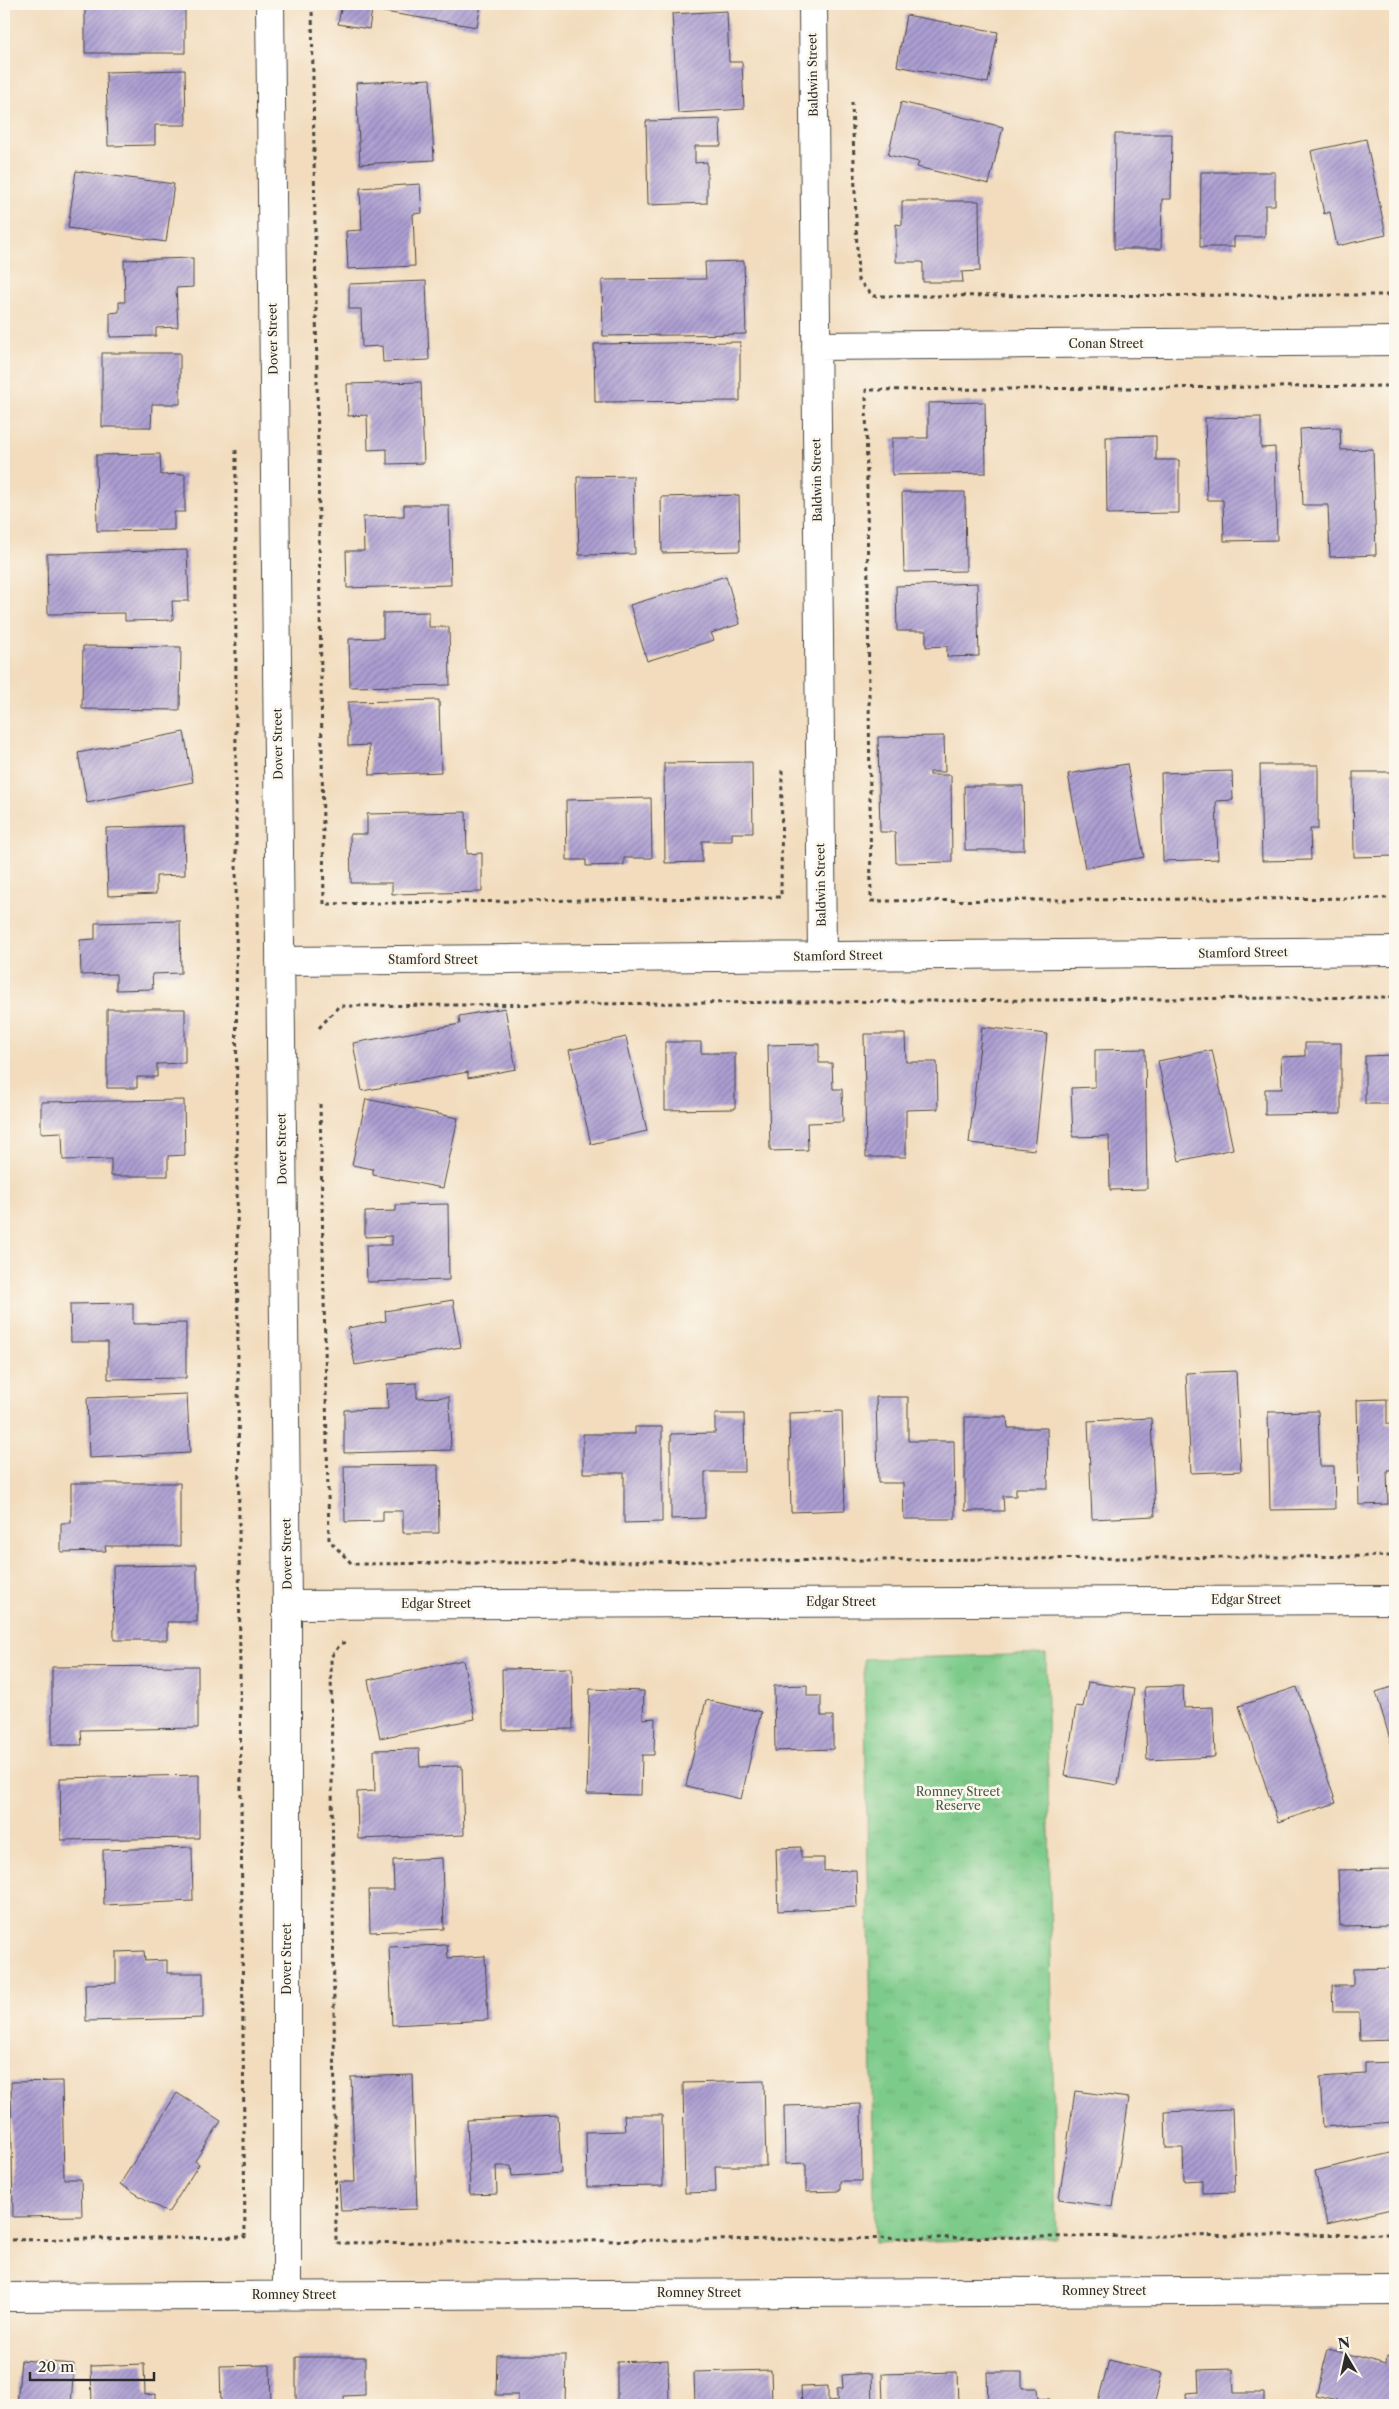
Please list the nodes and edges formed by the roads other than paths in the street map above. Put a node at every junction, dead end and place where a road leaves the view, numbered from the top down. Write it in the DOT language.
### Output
graph roads {
  1 [pos="270,4"];
  2 [pos="813,4"];
  3 [pos="1395,341"];
  4 [pos="816,346"];
  5 [pos="1395,951"];
  6 [pos="822,956"];
  7 [pos="280,961"];
  8 [pos="1395,1600"];
  9 [pos="287,1605"];
  10 [pos="1395,2290"];
  11 [pos="288,2294"];
  12 [pos="4,2297"];
  1 -- 7 [label="street, Dover Street"];
  2 -- 4 [label="street, Baldwin Street"];
  3 -- 4 [label="street, Conan Street"];
  4 -- 6 [label="street, Baldwin Street"];
  5 -- 6 [label="street, Stamford Street"];
  6 -- 7 [label="street, Stamford Street"];
  7 -- 9 [label="street, Dover Street"];
  8 -- 9 [label="street, Edgar Street"];
  9 -- 11 [label="street, Dover Street"];
  10 -- 11 [label="street, Romney Street"];
  11 -- 12 [label="street, Romney Street"];
}
